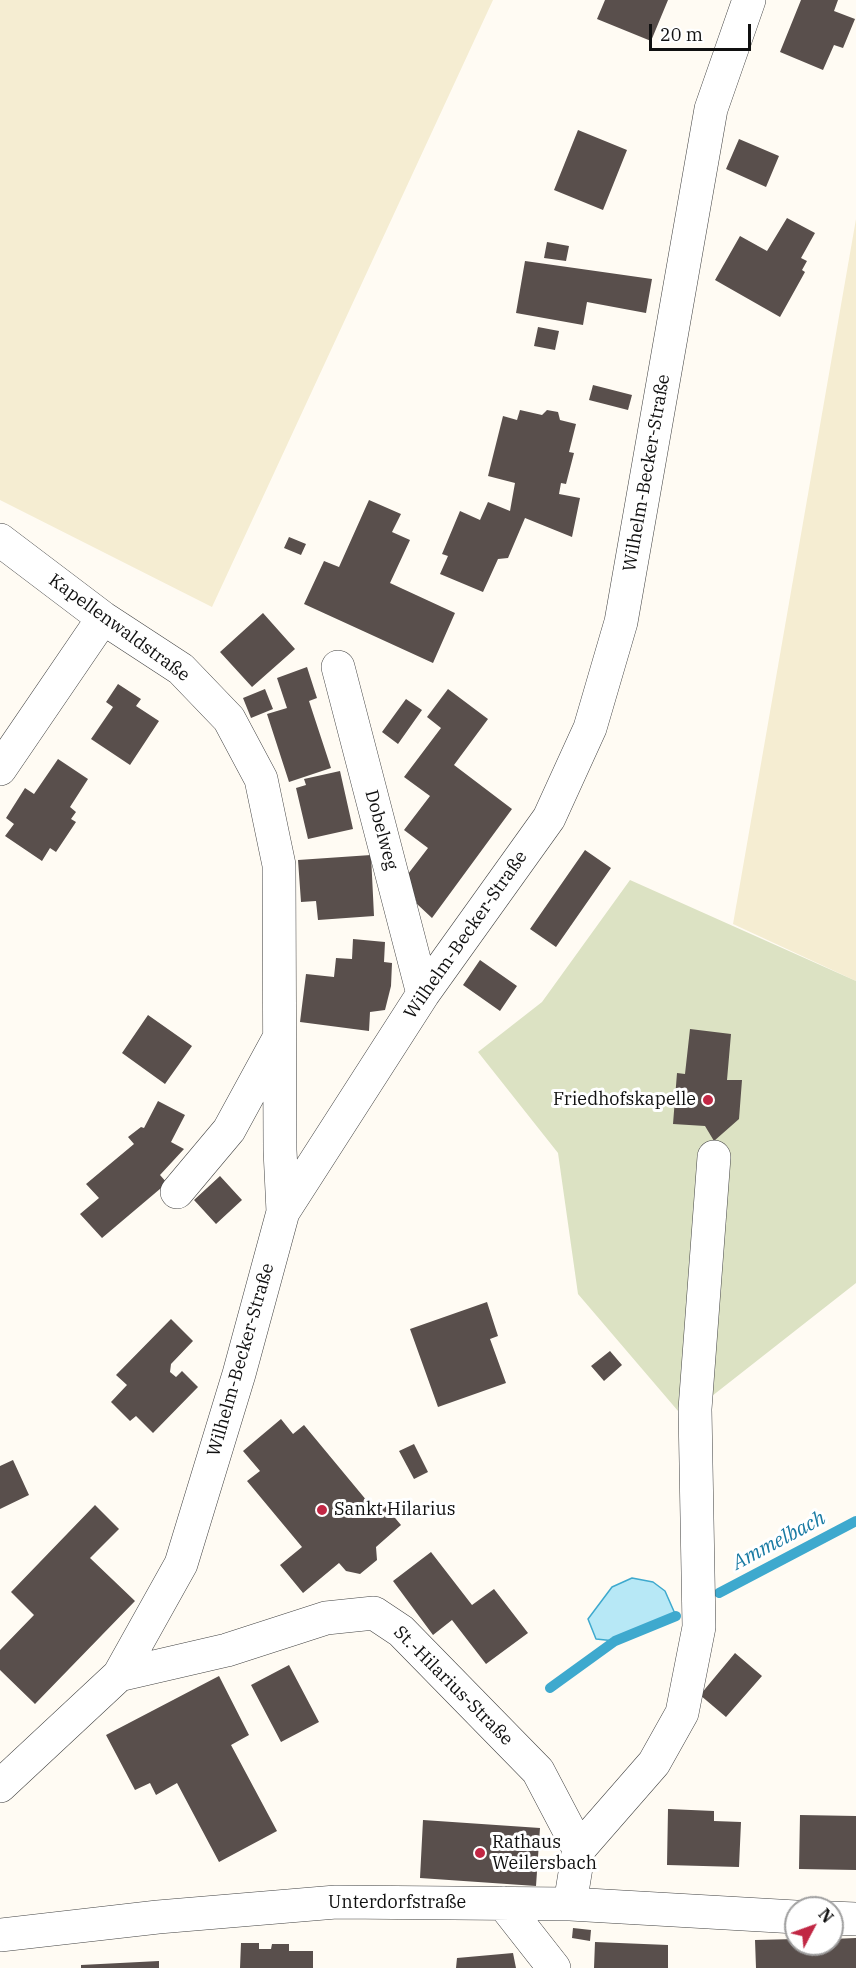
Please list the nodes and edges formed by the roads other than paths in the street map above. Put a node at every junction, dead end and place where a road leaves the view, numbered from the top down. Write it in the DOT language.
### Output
graph roads {
  1 [pos="749,0"];
  2 [pos="0,540"];
  3 [pos="103,618"];
  4 [pos="338,667"];
  5 [pos="0,769"];
  6 [pos="423,994"];
  7 [pos="280,1038"];
  8 [pos="714,1157"];
  9 [pos="177,1192"];
  10 [pos="284,1212"];
  11 [pos="119,1675"];
  12 [pos="0,1786"];
  13 [pos="579,1849"];
  14 [pos="503,1903"];
  15 [pos="570,1904"];
  16 [pos="784,1916"];
  17 [pos="0,1935"];
  18 [pos="554,1968"];
  1 -- 6 [label="street, Wilhelm-Becker-Straße"];
  2 -- 3 [label="street, Kapellenwaldstraße"];
  3 -- 5 [label="street"];
  3 -- 7 [label="street, Kapellenwaldstraße"];
  4 -- 6 [label="street, Dobelweg"];
  6 -- 10 [label="street, Wilhelm-Becker-Straße"];
  7 -- 9 [label="street, Kapellenwaldstraße"];
  7 -- 10 [label="street, Kapellenwaldstraße"];
  8 -- 13 [label="street"];
  10 -- 11 [label="street, Wilhelm-Becker-Straße"];
  11 -- 12 [label="street, Wilhelm-Becker-Straße"];
  11 -- 13 [label="street, St.-Hilarius-Straße"];
  13 -- 15 [label="street"];
  14 -- 15 [label="street, Unterdorfstraße"];
  14 -- 17 [label="street, Unterdorfstraße"];
  14 -- 18 [label="street"];
  15 -- 16 [label="street, Unterdorfstraße"];
}
